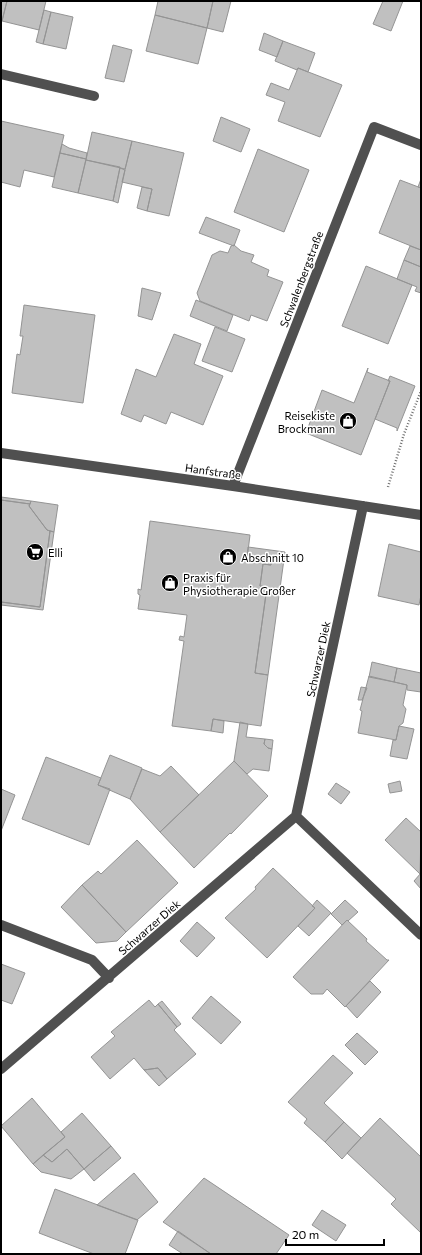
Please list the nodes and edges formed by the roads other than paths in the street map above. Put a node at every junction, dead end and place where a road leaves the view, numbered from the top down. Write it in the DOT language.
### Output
graph roads {
  1 [pos="1,74"];
  2 [pos="94,96"];
  3 [pos="421,145"];
  4 [pos="1,453"];
  5 [pos="233,486"];
  6 [pos="363,506"];
  7 [pos="421,514"];
  8 [pos="296,816"];
  9 [pos="1,925"];
  10 [pos="421,935"];
  11 [pos="109,978"];
  12 [pos="1,1069"];
  1 -- 2 [label="street"];
  3 -- 5 [label="street, Schwalenbergstraße"];
  4 -- 5 [label="street, Hanfstraße"];
  5 -- 6 [label="street, Hanfstraße"];
  6 -- 7 [label="street, Hanfstraße"];
  6 -- 8 [label="street, Schwarzer Diek"];
  8 -- 10 [label="street"];
  8 -- 11 [label="street, Schwarzer Diek"];
  9 -- 11 [label="street"];
  11 -- 12 [label="street, Schwarzer Diek"];
}
